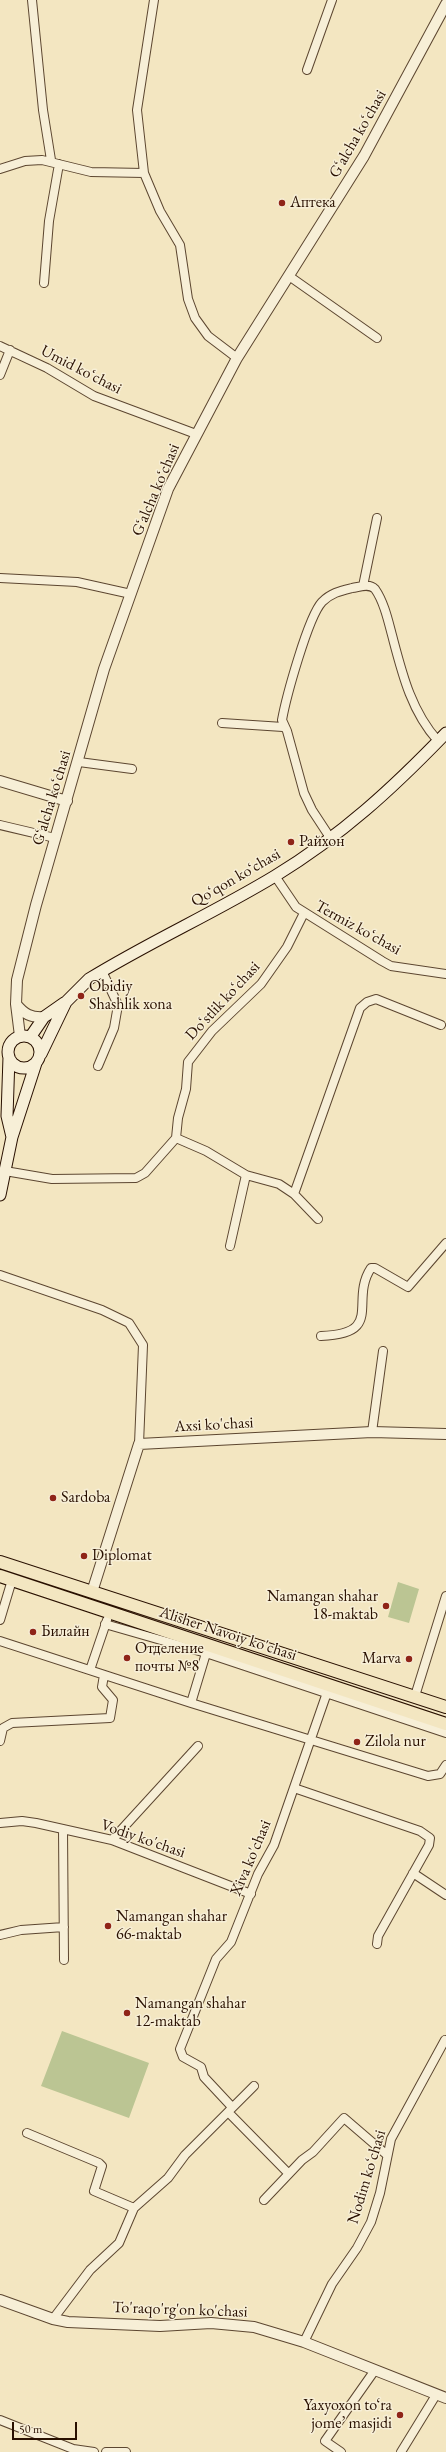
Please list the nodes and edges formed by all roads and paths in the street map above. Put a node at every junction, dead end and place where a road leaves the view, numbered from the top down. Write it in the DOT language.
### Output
graph roads {
  1 [pos="32,0"];
  2 [pos="154,0"];
  3 [pos="332,0"];
  4 [pos="446,4"];
  5 [pos="308,70"];
  6 [pos="51,160"];
  7 [pos="59,164"];
  8 [pos="0,169"];
  9 [pos="144,173"];
  10 [pos="289,276"];
  11 [pos="44,282"];
  12 [pos="377,338"];
  13 [pos="0,346"];
  14 [pos="10,350"];
  15 [pos="237,358"];
  16 [pos="0,375"];
  17 [pos="196,434"];
  18 [pos="377,518"];
  19 [pos="0,578"];
  20 [pos="363,586"];
  21 [pos="131,594"];
  22 [pos="222,723"];
  23 [pos="283,727"];
  24 [pos="446,733"];
  25 [pos="438,741"];
  26 [pos="79,762"];
  27 [pos="132,769"];
  28 [pos="0,781"];
  29 [pos="67,801"];
  30 [pos="0,825"];
  31 [pos="55,838"];
  32 [pos="331,839"];
  33 [pos="275,876"];
  34 [pos="304,913"];
  35 [pos="102,971"];
  36 [pos="446,974"];
  37 [pos="66,1002"];
  38 [pos="16,1004"];
  39 [pos="44,1017"];
  40 [pos="440,1025"];
  41 [pos="25,1036"];
  42 [pos="9,1058"];
  43 [pos="38,1058"];
  44 [pos="98,1066"];
  45 [pos="4,1099"];
  46 [pos="12,1137"];
  47 [pos="176,1138"];
  48 [pos="5,1172"];
  49 [pos="246,1175"];
  50 [pos="294,1194"];
  51 [pos="0,1195"];
  52 [pos="318,1219"];
  53 [pos="446,1243"];
  54 [pos="230,1246"];
  55 [pos="0,1275"];
  56 [pos="321,1336"];
  57 [pos="383,1351"];
  58 [pos="372,1432"];
  59 [pos="446,1434"];
  60 [pos="139,1444"];
  61 [pos="0,1562"];
  62 [pos="0,1576"];
  63 [pos="12,1580"];
  64 [pos="92,1592"];
  65 [pos="446,1596"];
  66 [pos="107,1618"];
  67 [pos="0,1620"];
  68 [pos="0,1641"];
  69 [pos="207,1649"];
  70 [pos="90,1670"];
  71 [pos="104,1675"];
  72 [pos="329,1689"];
  73 [pos="415,1696"];
  74 [pos="191,1703"];
  75 [pos="446,1707"];
  76 [pos="446,1724"];
  77 [pos="446,1733"];
  78 [pos="312,1739"];
  79 [pos="0,1741"];
  80 [pos="198,1746"];
  81 [pos="446,1765"];
  82 [pos="294,1788"];
  83 [pos="0,1823"];
  84 [pos="62,1829"];
  85 [pos="112,1840"];
  86 [pos="413,1873"];
  87 [pos="251,1894"];
  88 [pos="446,1895"];
  89 [pos="64,1927"];
  90 [pos="0,1935"];
  91 [pos="378,1944"];
  92 [pos="64,1960"];
  93 [pos="446,2040"];
  94 [pos="254,2086"];
  95 [pos="230,2110"];
  96 [pos="27,2133"];
  97 [pos="387,2155"];
  98 [pos="288,2173"];
  99 [pos="264,2200"];
  100 [pos="134,2208"];
  101 [pos="0,2300"];
  102 [pos="53,2319"];
  103 [pos="304,2342"];
  104 [pos="374,2370"];
  105 [pos="441,2396"];
  106 [pos="0,2420"];
  107 [pos="94,2452"];
  108 [pos="106,2452"];
  109 [pos="126,2452"];
  110 [pos="341,2452"];
  111 [pos="401,2452"];
  1 -- 6 [label="street"];
  2 -- 9 [label="street"];
  3 -- 5 [label="street"];
  4 -- 10 [label="street, Gʻalcha koʻchasi"];
  6 -- 7 [label="street"];
  6 -- 8 [label="street"];
  7 -- 9 [label="street"];
  7 -- 11 [label="street"];
  9 -- 15 [label="street"];
  10 -- 12 [label="street"];
  10 -- 15 [label="street, Gʻalcha koʻchasi"];
  13 -- 14 [label="street, Umid koʻchasi"];
  14 -- 16 [label="street"];
  14 -- 17 [label="street, Umid koʻchasi"];
  15 -- 17 [label="street, Gʻalcha koʻchasi"];
  17 -- 21 [label="street, Gʻalcha koʻchasi"];
  18 -- 20 [label="street"];
  19 -- 21 [label="street"];
  20 -- 23 [label="street"];
  20 -- 25 [label="street"];
  21 -- 26 [label="street, Gʻalcha koʻchasi"];
  22 -- 23 [label="street"];
  23 -- 32 [label="street"];
  24 -- 25 [label="main road, Qoʻqon koʻchasi"];
  25 -- 32 [label="main road, Qoʻqon koʻchasi"];
  26 -- 27 [label="street"];
  26 -- 29 [label="street, Gʻalcha koʻchasi"];
  28 -- 29 [label="street"];
  29 -- 31 [label="street, Gʻalcha koʻchasi"];
  30 -- 31 [label="street"];
  31 -- 38 [label="street, Gʻalcha koʻchasi"];
  32 -- 33 [label="main road, Qoʻqon koʻchasi"];
  33 -- 34 [label="street, Termiz koʻchasi"];
  33 -- 35 [label="main road, Qoʻqon koʻchasi"];
  34 -- 36 [label="street, Termiz koʻchasi"];
  34 -- 47 [label="street, Doʻstlik koʻchasi"];
  35 -- 37 [label="main road, Qoʻqon koʻchasi"];
  35 -- 44 [label="street"];
  37 -- 39 [label="main road, Qoʻqon koʻchasi"];
  37 -- 43 [label="main road, Qoʻqon koʻchasi"];
  38 -- 39 [label="street"];
  38 -- 41 [label="street, Gʻalcha koʻchasi"];
  39 -- 41 [label="main road, Qoʻqon koʻchasi"];
  40 -- 50 [label="street"];
  41 -- 42 [label="main road"];
  41 -- 43 [label="main road"];
  42 -- 43 [label="main road"];
  42 -- 45 [label="main road, Qoʻqon koʻchasi"];
  43 -- 46 [label="main road, Qoʻqon koʻchasi"];
  45 -- 46 [label="main road, Qoʻqon koʻchasi"];
  46 -- 48 [label="main road, Qoʻqon koʻchasi"];
  47 -- 48 [label="street"];
  47 -- 49 [label="street"];
  48 -- 51 [label="main road, Qoʻqon koʻchasi"];
  49 -- 50 [label="street"];
  49 -- 54 [label="street"];
  50 -- 52 [label="street"];
  53 -- 56 [label="street"];
  55 -- 60 [label="street"];
  57 -- 58 [label="street"];
  58 -- 59 [label="street, Axsi ko'chasi"];
  58 -- 60 [label="street, Axsi ko'chasi"];
  60 -- 64 [label="street"];
  61 -- 64 [label="main road, Alisher Navoiy ko'chasi"];
  62 -- 63 [label="main road, Alisher Navoiy ko'chasi"];
  63 -- 66 [label="main road, Alisher Navoiy ko'chasi"];
  63 -- 67 [label="street"];
  64 -- 73 [label="main road, Alisher Navoiy ko'chasi"];
  65 -- 73 [label="street"];
  66 -- 69 [label="main road, Alisher Navoiy ko'chasi"];
  66 -- 70 [label="street"];
  68 -- 70 [label="street"];
  69 -- 72 [label="main road, Alisher Navoiy ko'chasi"];
  69 -- 74 [label="street"];
  70 -- 71 [label="street"];
  71 -- 74 [label="street"];
  71 -- 79 [label="street"];
  72 -- 76 [label="main road, Alisher Navoiy ko'chasi"];
  72 -- 77 [label="street"];
  72 -- 78 [label="street, Xiva ko'chasi"];
  73 -- 75 [label="main road, Alisher Navoiy ko'chasi"];
  74 -- 78 [label="street"];
  78 -- 81 [label="street"];
  78 -- 82 [label="street, Xiva ko'chasi"];
  80 -- 85 [label="street"];
  82 -- 86 [label="street"];
  82 -- 87 [label="street, Xiva ko'chasi"];
  83 -- 84 [label="street, Vodiy ko'chasi"];
  84 -- 85 [label="street, Vodiy ko'chasi"];
  84 -- 89 [label="street"];
  85 -- 87 [label="street, Vodiy ko'chasi"];
  86 -- 88 [label="street"];
  86 -- 91 [label="street"];
  87 -- 95 [label="street, Xiva ko'chasi"];
  89 -- 90 [label="street"];
  89 -- 92 [label="street"];
  93 -- 97 [label="street, Nodim koʻchasi"];
  94 -- 95 [label="street"];
  95 -- 98 [label="street, Xiva ko'chasi"];
  95 -- 100 [label="street"];
  96 -- 100 [label="street"];
  97 -- 98 [label="street"];
  97 -- 103 [label="street, Nodim koʻchasi"];
  98 -- 99 [label="street"];
  100 -- 102 [label="street"];
  101 -- 102 [label="street, To'raqo'rg'on ko'chasi"];
  102 -- 103 [label="street, To'raqo'rg'on ko'chasi"];
  103 -- 104 [label="street, To'raqo'rg'on ko'chasi"];
  104 -- 105 [label="street, To'raqo'rg'on ko'chasi"];
  104 -- 110 [label="street"];
  105 -- 111 [label="street"];
  106 -- 107 [label="street"];
  108 -- 109 [label="street"];
}
